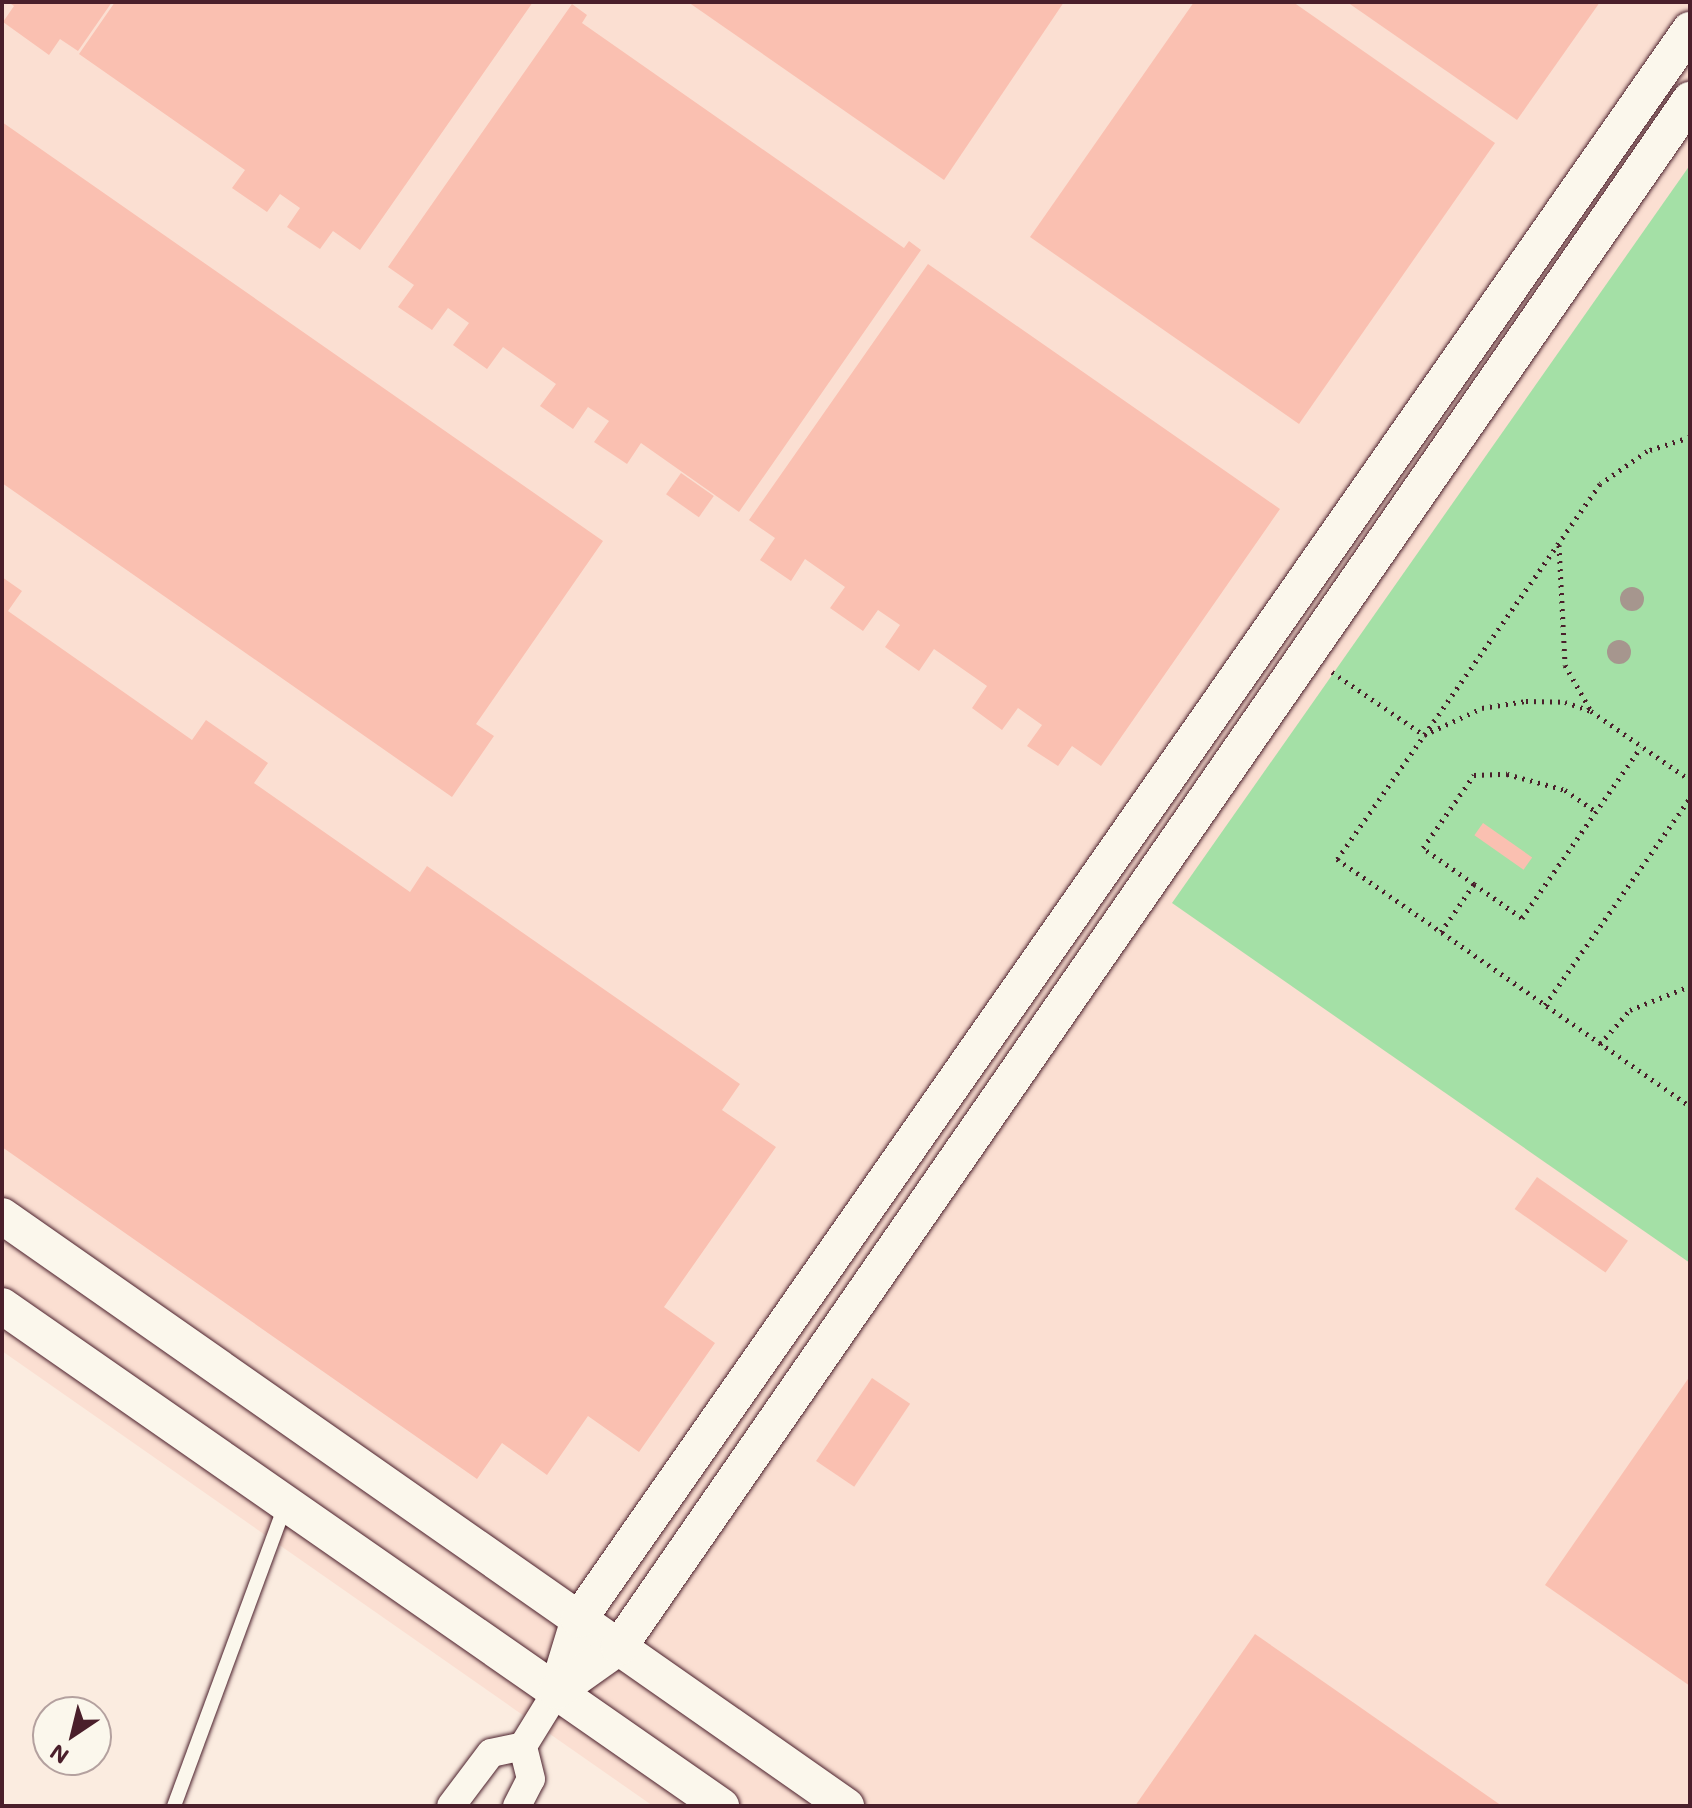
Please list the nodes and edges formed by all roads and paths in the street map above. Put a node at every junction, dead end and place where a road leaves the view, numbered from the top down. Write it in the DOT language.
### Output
graph roads {
  1 [pos="1690,30"];
  2 [pos="1690,100"];
  3 [pos="1690,437"];
  4 [pos="1559,544"];
  5 [pos="1304,652"];
  6 [pos="1591,711"];
  7 [pos="1424,735"];
  8 [pos="1641,747"];
  9 [pos="1690,780"];
  10 [pos="1690,798"];
  11 [pos="1596,812"];
  12 [pos="1474,884"];
  13 [pos="1441,932"];
  14 [pos="1690,986"];
  15 [pos="1545,1005"];
  16 [pos="1600,1044"];
  17 [pos="1690,1106"];
  18 [pos="2,1216"];
  19 [pos="2,1306"];
  20 [pos="286,1503"];
  21 [pos="579,1619"];
  22 [pos="619,1647"];
  23 [pos="557,1691"];
  24 [pos="523,1746"];
  25 [pos="174,1806"];
  26 [pos="451,1806"];
  27 [pos="517,1806"];
  28 [pos="721,1806"];
  29 [pos="846,1806"];
  1 -- 21 [label="street"];
  2 -- 5 [label="street"];
  3 -- 4 [label="path"];
  4 -- 6 [label="path"];
  4 -- 7 [label="path"];
  5 -- 7 [label="path"];
  5 -- 22 [label="street"];
  6 -- 7 [label="path"];
  6 -- 8 [label="path"];
  7 -- 13 [label="path"];
  8 -- 9 [label="path"];
  8 -- 11 [label="path"];
  10 -- 15 [label="path"];
  11 -- 12 [label="path"];
  11 -- 12 [label="path"];
  12 -- 13 [label="path"];
  13 -- 15 [label="path"];
  14 -- 16 [label="path"];
  15 -- 16 [label="path"];
  16 -- 17 [label="path"];
  18 -- 21 [label="street"];
  19 -- 20 [label="street"];
  20 -- 23 [label="street"];
  20 -- 25 [label="lane"];
  21 -- 22 [label="street"];
  21 -- 23 [label="street"];
  22 -- 23 [label="street"];
  22 -- 29 [label="street"];
  23 -- 24 [label="street"];
  23 -- 28 [label="street"];
  24 -- 26 [label="street"];
  24 -- 27 [label="street"];
}
